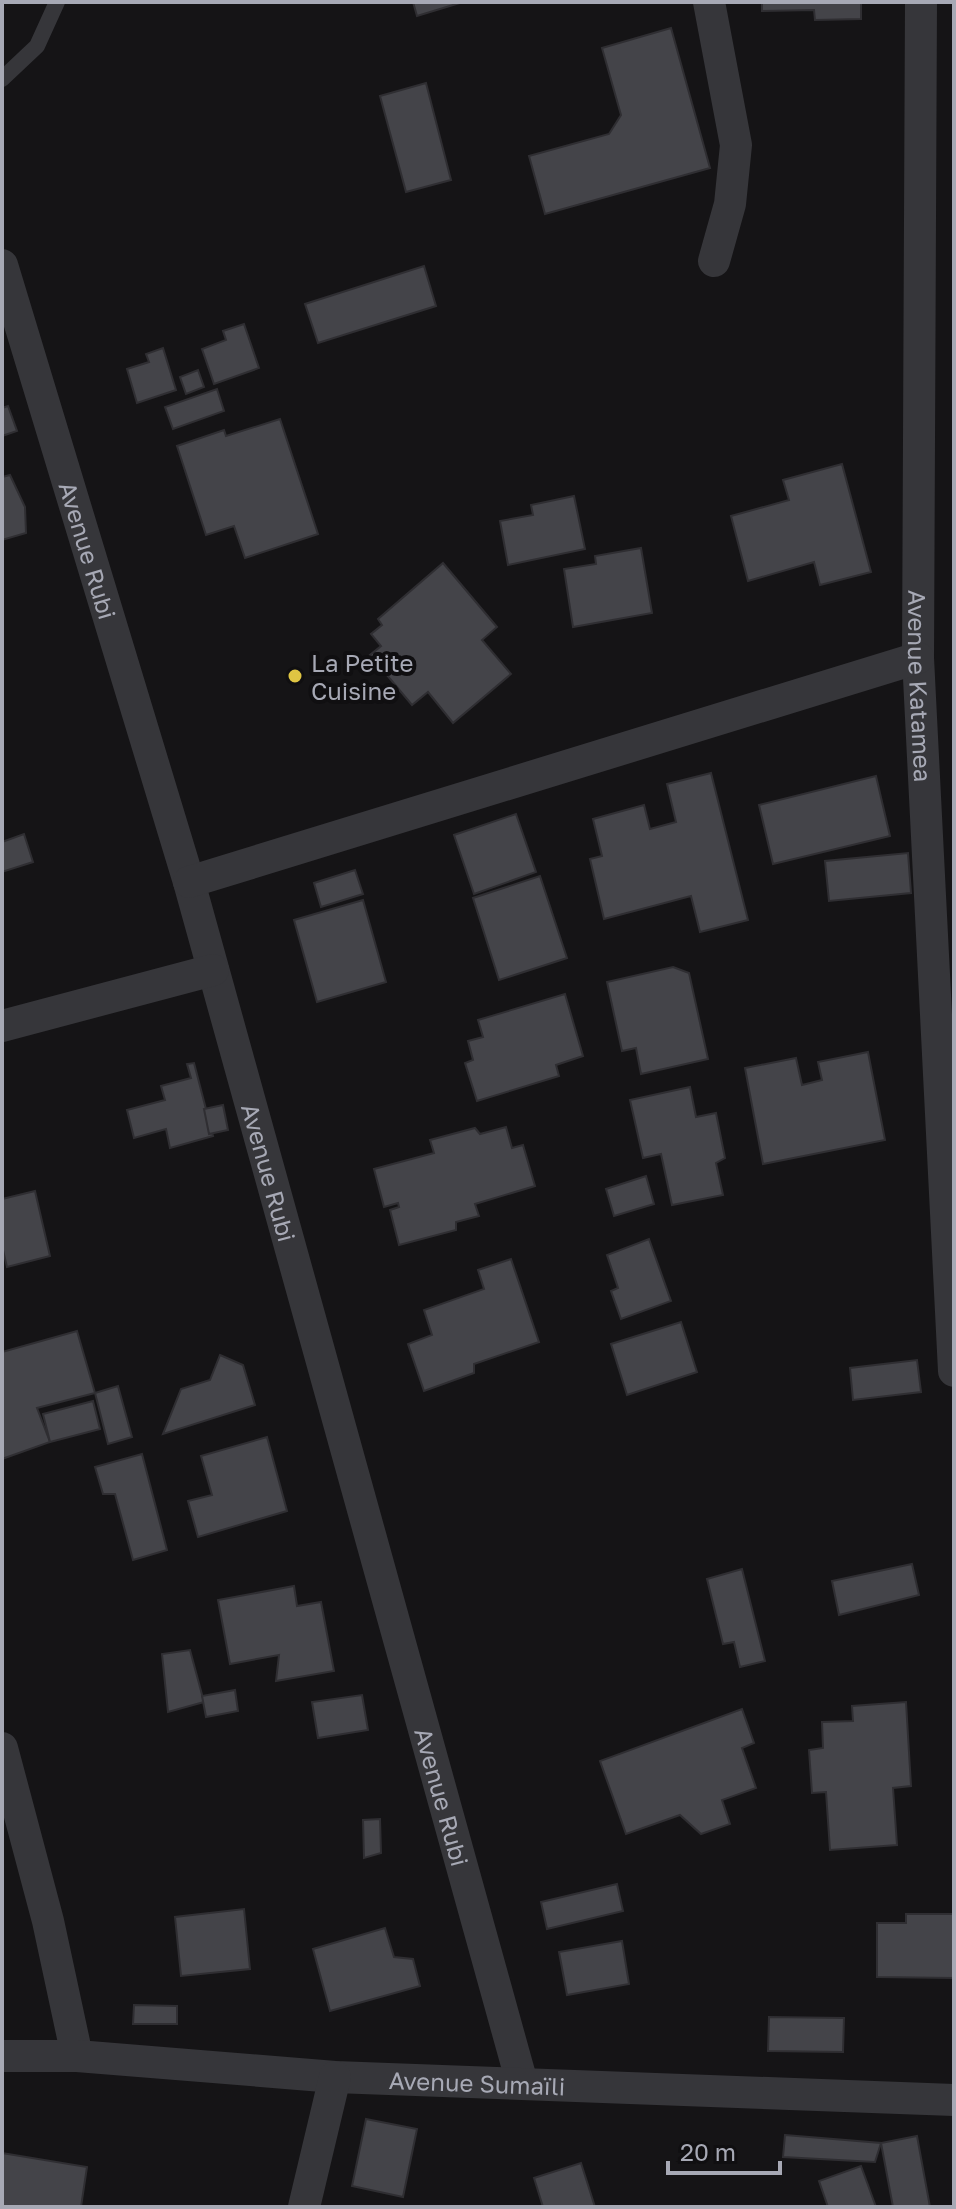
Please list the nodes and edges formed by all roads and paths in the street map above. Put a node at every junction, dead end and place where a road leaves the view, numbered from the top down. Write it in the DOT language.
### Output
graph roads {
  1 [pos="57,2"];
  2 [pos="709,2"];
  3 [pos="921,2"];
  4 [pos="2,79"];
  5 [pos="714,261"];
  6 [pos="2,265"];
  7 [pos="918,658"];
  8 [pos="942,868"];
  9 [pos="189,882"];
  10 [pos="213,970"];
  11 [pos="2,1026"];
  12 [pos="954,1371"];
  13 [pos="2,1748"];
  14 [pos="2,2056"];
  15 [pos="77,2056"];
  16 [pos="335,2077"];
  17 [pos="522,2083"];
  18 [pos="954,2100"];
  19 [pos="304,2207"];
  1 -- 4 [label="lane"];
  2 -- 5 [label="street"];
  3 -- 7 [label="street, Avenue Katamea"];
  6 -- 9 [label="street, Avenue Rubi"];
  7 -- 8 [label="street, Avenue Katamea"];
  7 -- 9 [label="street"];
  8 -- 12 [label="street, Avenue Katamea"];
  9 -- 10 [label="street, Avenue Rubi"];
  10 -- 11 [label="street"];
  10 -- 17 [label="street, Avenue Rubi"];
  13 -- 15 [label="street"];
  14 -- 15 [label="street, Avenue Sumaïli"];
  15 -- 16 [label="street, Avenue Sumaïli"];
  16 -- 17 [label="street, Avenue Sumaïli"];
  16 -- 19 [label="street"];
  17 -- 18 [label="street, Avenue Sumaïli"];
}
